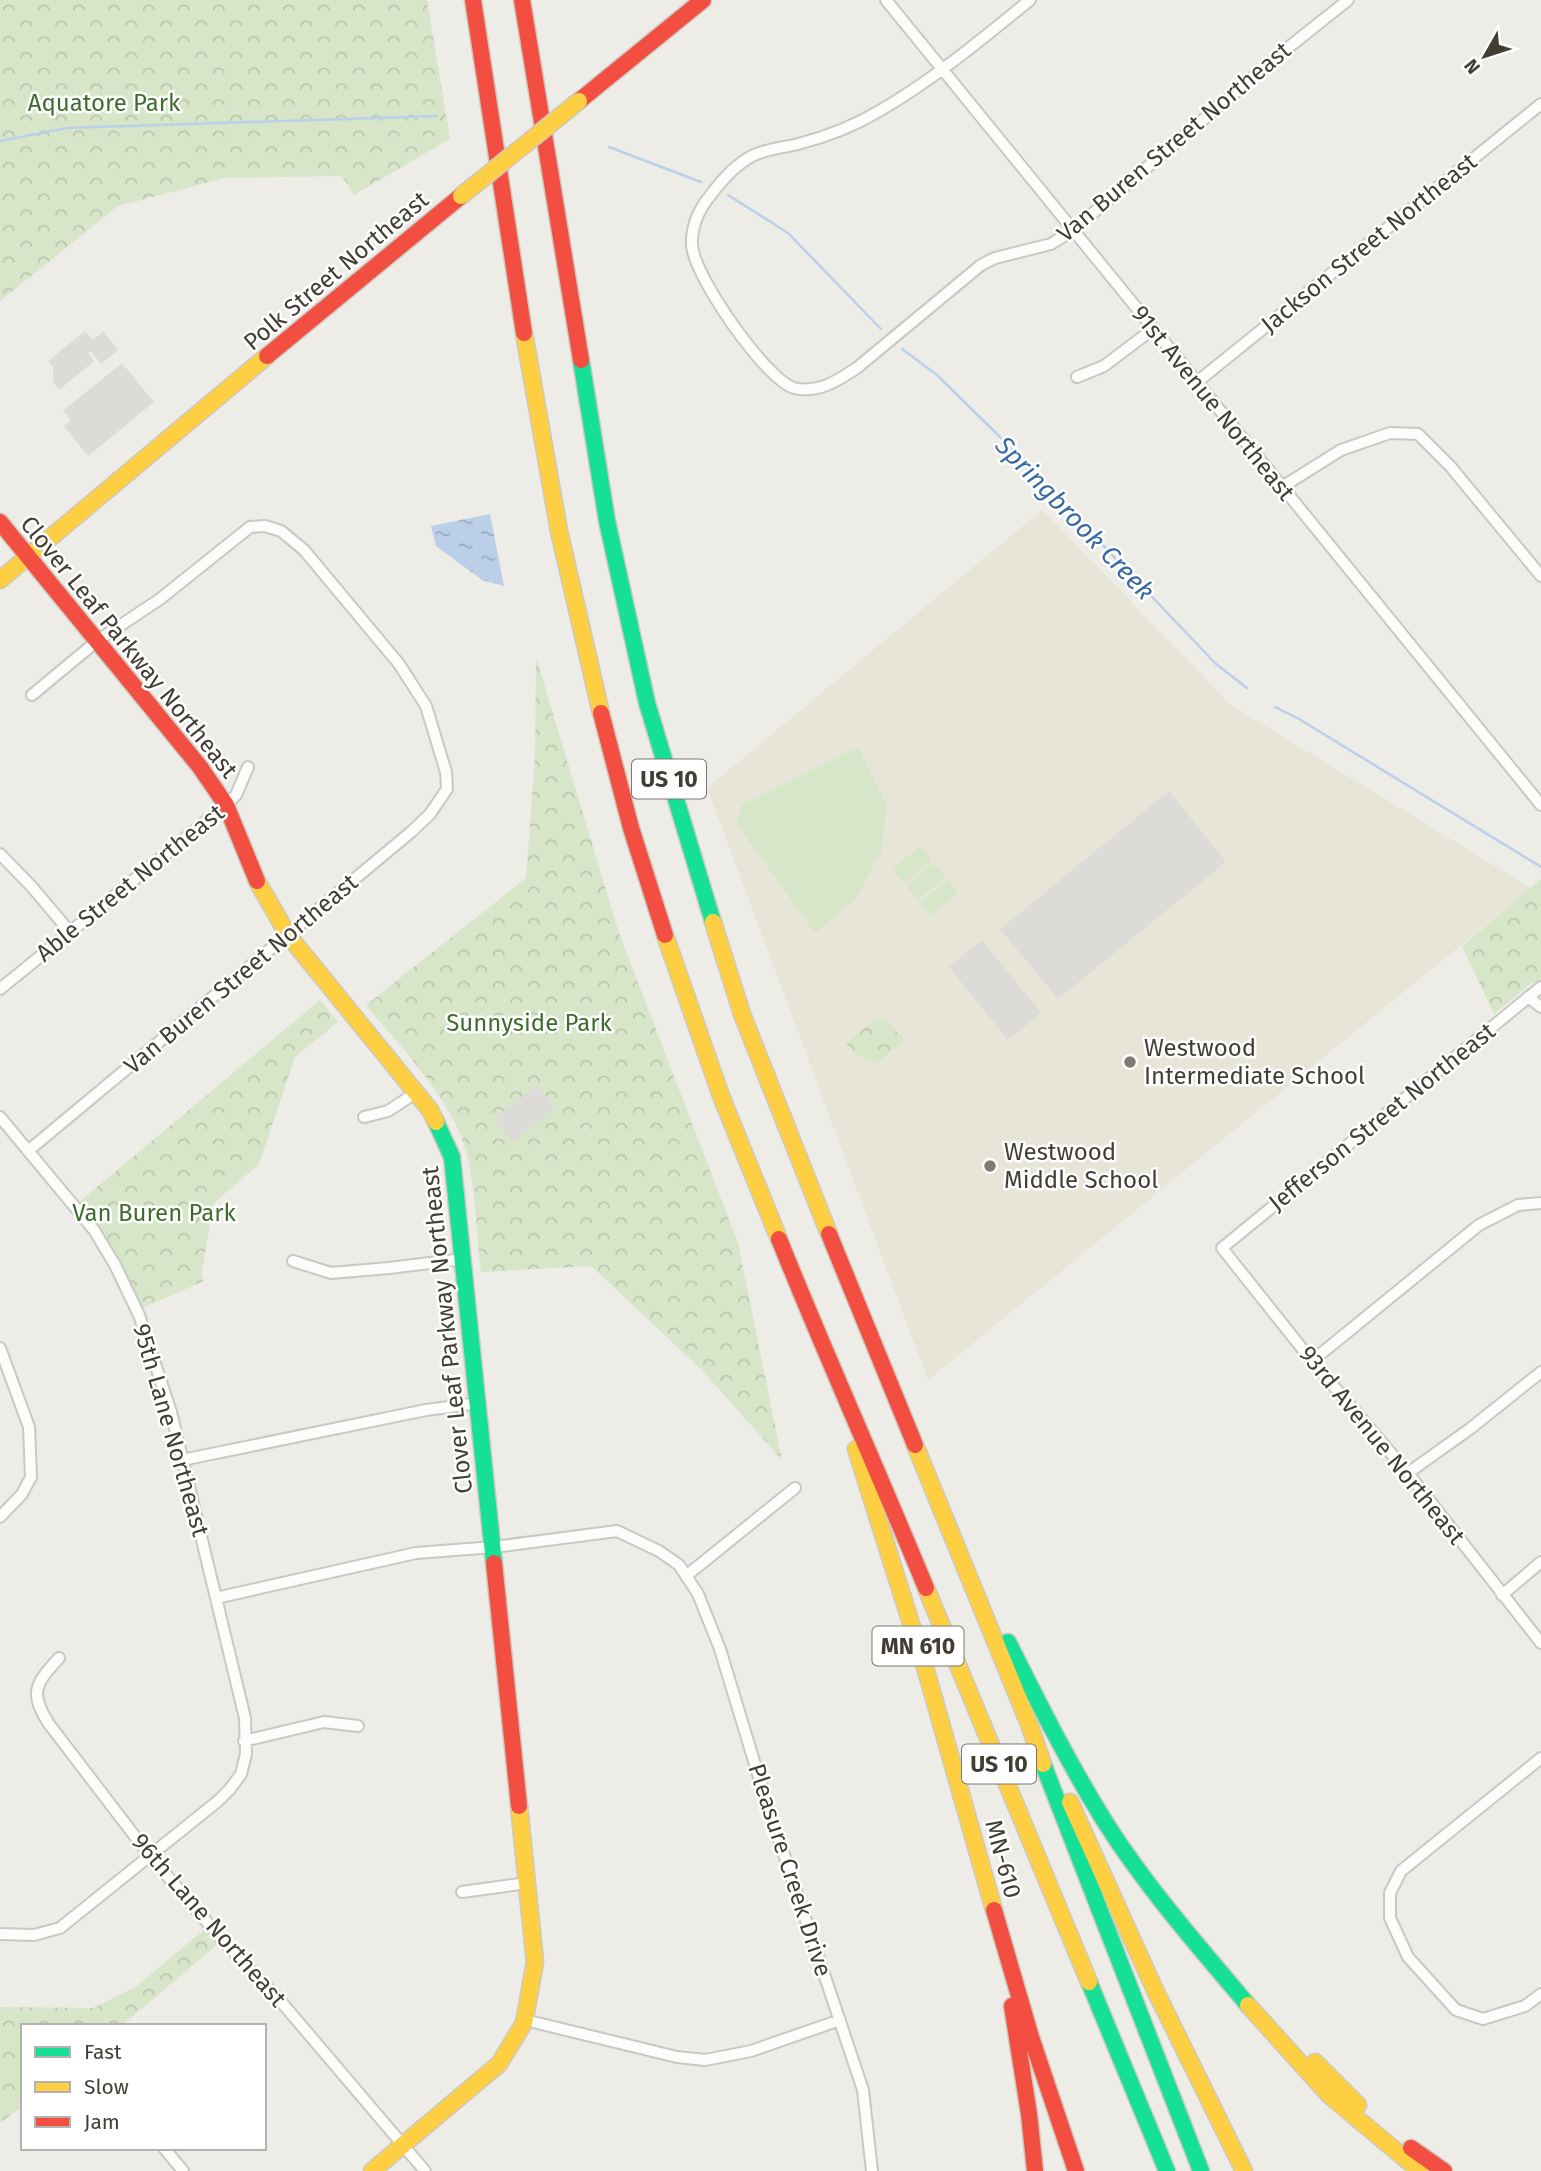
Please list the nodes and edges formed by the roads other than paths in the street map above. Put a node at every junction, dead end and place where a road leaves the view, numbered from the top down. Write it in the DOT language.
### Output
graph roads {
  1 [pos="473,0"];
  2 [pos="522,0"];
  3 [pos="703,0"];
  4 [pos="886,0"];
  5 [pos="1030,0"];
  6 [pos="1348,0"];
  7 [pos="943,70"];
  8 [pos="1541,104"];
  9 [pos="1073,230"];
  10 [pos="1153,329"];
  11 [pos="1077,377"];
  12 [pos="1197,382"];
  13 [pos="1282,487"];
  14 [pos="0,522"];
  15 [pos="27,556"];
  16 [pos="1541,576"];
  17 [pos="0,580"];
  18 [pos="97,641"];
  19 [pos="32,695"];
  20 [pos="248,766"];
  21 [pos="1539,798"];
  22 [pos="226,805"];
  23 [pos="0,854"];
  24 [pos="70,932"];
  25 [pos="288,935"];
  26 [pos="1541,987"];
  27 [pos="0,989"];
  28 [pos="1528,997"];
  29 [pos="1541,1007"];
  30 [pos="416,1092"];
  31 [pos="0,1117"];
  32 [pos="364,1117"];
  33 [pos="28,1151"];
  34 [pos="1541,1203"];
  35 [pos="1222,1248"];
  36 [pos="463,1259"];
  37 [pos="293,1261"];
  38 [pos="0,1348"];
  39 [pos="827,1358"];
  40 [pos="1312,1361"];
  41 [pos="1541,1372"];
  42 [pos="479,1403"];
  43 [pos="182,1460"];
  44 [pos="1408,1473"];
  45 [pos="795,1488"];
  46 [pos="0,1517"];
  47 [pos="947,1522"];
  48 [pos="494,1547"];
  49 [pos="1541,1562"];
  50 [pos="686,1576"];
  51 [pos="1502,1595"];
  52 [pos="216,1598"];
  53 [pos="1541,1643"];
  54 [pos="59,1658"];
  55 [pos="1029,1724"];
  56 [pos="358,1726"];
  57 [pos="244,1741"];
  58 [pos="1541,1758"];
  59 [pos="150,1856"];
  60 [pos="527,1883"];
  61 [pos="462,1892"];
  62 [pos="0,1934"];
  63 [pos="1000,1936"];
  64 [pos="1225,1977"];
  65 [pos="1541,1993"];
  66 [pos="525,2020"];
  67 [pos="840,2020"];
  68 [pos="403,2145"];
  69 [pos="166,2150"];
  70 [pos="183,2171"];
  71 [pos="372,2171"];
  72 [pos="425,2171"];
  73 [pos="872,2171"];
  74 [pos="1035,2171"];
  75 [pos="1076,2171"];
  76 [pos="1167,2171"];
  77 [pos="1201,2171"];
  78 [pos="1244,2171"];
  79 [pos="1420,2171"];
  80 [pos="1444,2171"];
  1 -- 39 [label="main road, US 10"];
  2 -- 47 [label="main road, US 10"];
  3 -- 15 [label="main road, Polk Street Northeast, bridge"];
  4 -- 7 [label="street, 91st Avenue Northeast"];
  5 -- 7 [label="street"];
  6 -- 9 [label="street, Van Buren Street Northeast"];
  7 -- 9 [label="street, 91st Avenue Northeast"];
  7 -- 9 [label="street, Van Buren Street Northeast"];
  8 -- 12 [label="street, Jackson Street Northeast"];
  9 -- 10 [label="street, 91st Avenue Northeast"];
  10 -- 11 [label="street"];
  10 -- 12 [label="street, 91st Avenue Northeast"];
  12 -- 13 [label="street, 91st Avenue Northeast"];
  13 -- 16 [label="street"];
  13 -- 21 [label="street, 91st Avenue Northeast"];
  14 -- 15 [label="main road, Clover Leaf Parkway Northeast"];
  15 -- 17 [label="main road, Polk Street Northeast"];
  15 -- 18 [label="main road, Clover Leaf Parkway Northeast"];
  18 -- 19 [label="street"];
  18 -- 22 [label="main road, Clover Leaf Parkway Northeast"];
  18 -- 25 [label="street, Van Buren Street Northeast"];
  20 -- 22 [label="street, Able Street Northeast"];
  22 -- 24 [label="street, Able Street Northeast"];
  22 -- 25 [label="main road, Clover Leaf Parkway Northeast"];
  23 -- 24 [label="street"];
  24 -- 27 [label="street, Able Street Northeast"];
  25 -- 30 [label="main road, Clover Leaf Parkway Northeast"];
  25 -- 33 [label="street, Van Buren Street Northeast"];
  26 -- 28 [label="street, Jefferson Street Northeast"];
  28 -- 29 [label="street"];
  28 -- 35 [label="street, Jefferson Street Northeast"];
  30 -- 32 [label="street"];
  30 -- 36 [label="main road, Clover Leaf Parkway Northeast"];
  31 -- 33 [label="street, 95th Lane Northeast"];
  33 -- 43 [label="street, 95th Lane Northeast"];
  34 -- 40 [label="street"];
  35 -- 40 [label="street, 93rd Avenue Northeast"];
  36 -- 37 [label="street"];
  36 -- 42 [label="main road, Clover Leaf Parkway Northeast"];
  38 -- 46 [label="street"];
  39 -- 63 [label="main road, MN-610 / MN 610"];
  39 -- 76 [label="main road, US 10"];
  40 -- 44 [label="street, 93rd Avenue Northeast"];
  41 -- 44 [label="street"];
  42 -- 43 [label="street"];
  42 -- 48 [label="main road, Clover Leaf Parkway Northeast"];
  43 -- 52 [label="street, 95th Lane Northeast"];
  44 -- 51 [label="street, 93rd Avenue Northeast"];
  45 -- 50 [label="street"];
  47 -- 55 [label="main road, US 10"];
  47 -- 64 [label="main road"];
  48 -- 50 [label="street, Pleasure Creek Drive"];
  48 -- 52 [label="street, Pleasure Creek Drive"];
  48 -- 60 [label="main road, Clover Leaf Parkway Northeast"];
  49 -- 51 [label="street"];
  50 -- 67 [label="street, Pleasure Creek Drive"];
  51 -- 53 [label="street, 93rd Avenue Northeast"];
  52 -- 57 [label="street, 95th Lane Northeast"];
  54 -- 59 [label="street, 96th Lane Northeast"];
  55 -- 77 [label="main road, US 10"];
  55 -- 78 [label="main road"];
  56 -- 57 [label="street"];
  57 -- 59 [label="street, 95th Lane Northeast"];
  58 -- 65 [label="street"];
  59 -- 62 [label="street, 95th Lane Northeast"];
  59 -- 68 [label="street, 96th Lane Northeast"];
  60 -- 61 [label="street"];
  60 -- 66 [label="main road, Clover Leaf Parkway Northeast"];
  63 -- 74 [label="main road"];
  63 -- 75 [label="main road, MN-610 / MN 610"];
  64 -- 79 [label="main road"];
  64 -- 80 [label="main road"];
  66 -- 67 [label="street"];
  66 -- 68 [label="main road, Clover Leaf Parkway Northeast"];
  67 -- 73 [label="street, Pleasure Creek Drive"];
  68 -- 71 [label="main road, Clover Leaf Parkway Northeast"];
  68 -- 72 [label="street, 96th Lane Northeast"];
  69 -- 70 [label="street"];
}
